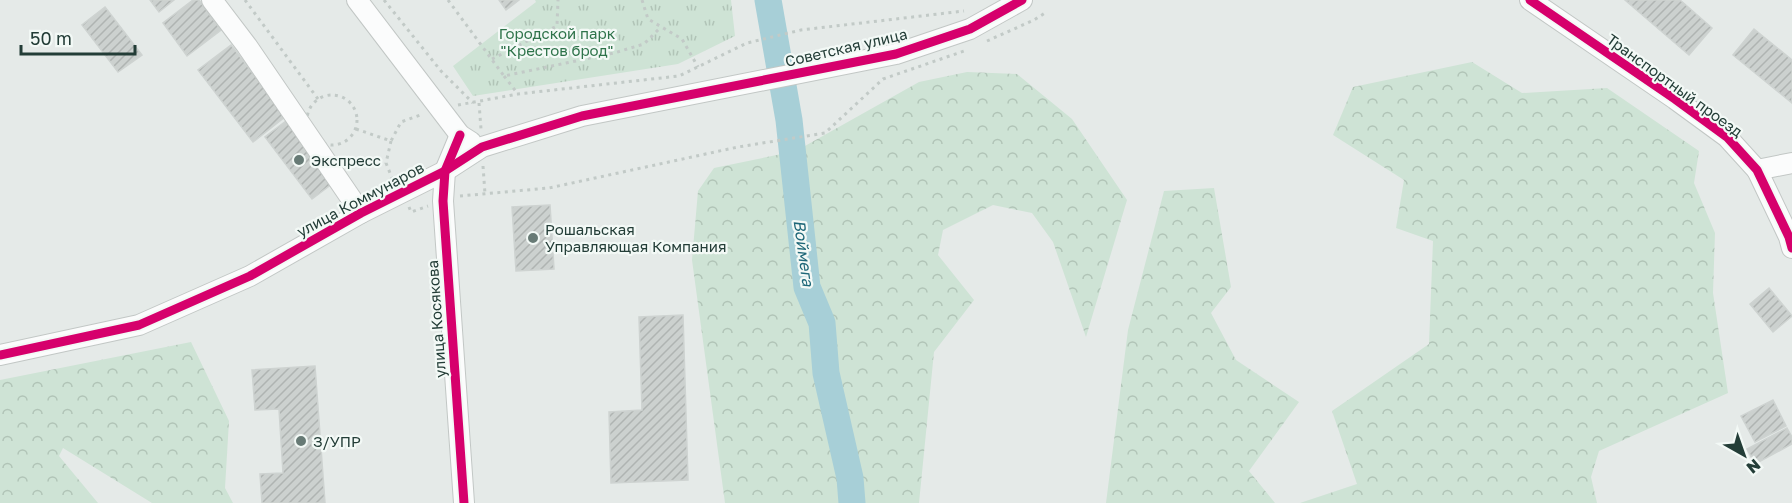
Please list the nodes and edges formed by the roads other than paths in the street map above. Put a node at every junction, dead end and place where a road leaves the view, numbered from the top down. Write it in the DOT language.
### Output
graph roads {
  1 [pos="212,0"];
  2 [pos="357,0"];
  3 [pos="1022,0"];
  4 [pos="1530,0"];
  5 [pos="740,85"];
  6 [pos="460,135"];
  7 [pos="482,147"];
  8 [pos="1792,163"];
  9 [pos="1757,170"];
  10 [pos="445,171"];
  11 [pos="361,213"];
  12 [pos="1792,248"];
  13 [pos="0,355"];
  14 [pos="464,503"];
  1 -- 11 [label="street"];
  2 -- 6 [label="street"];
  3 -- 5 [label="street, Советская улица"];
  4 -- 9 [label="street, Транспортный проезд"];
  5 -- 7 [label="street, улица Коммунаров"];
  6 -- 7 [label="street"];
  6 -- 10 [label="street, улица Косякова"];
  7 -- 10 [label="street, улица Коммунаров"];
  8 -- 9 [label="street"];
  9 -- 12 [label="street, Транспортный проезд"];
  10 -- 11 [label="street, улица Коммунаров"];
  10 -- 14 [label="street, улица Косякова"];
  11 -- 13 [label="street, улица Коммунаров"];
}
